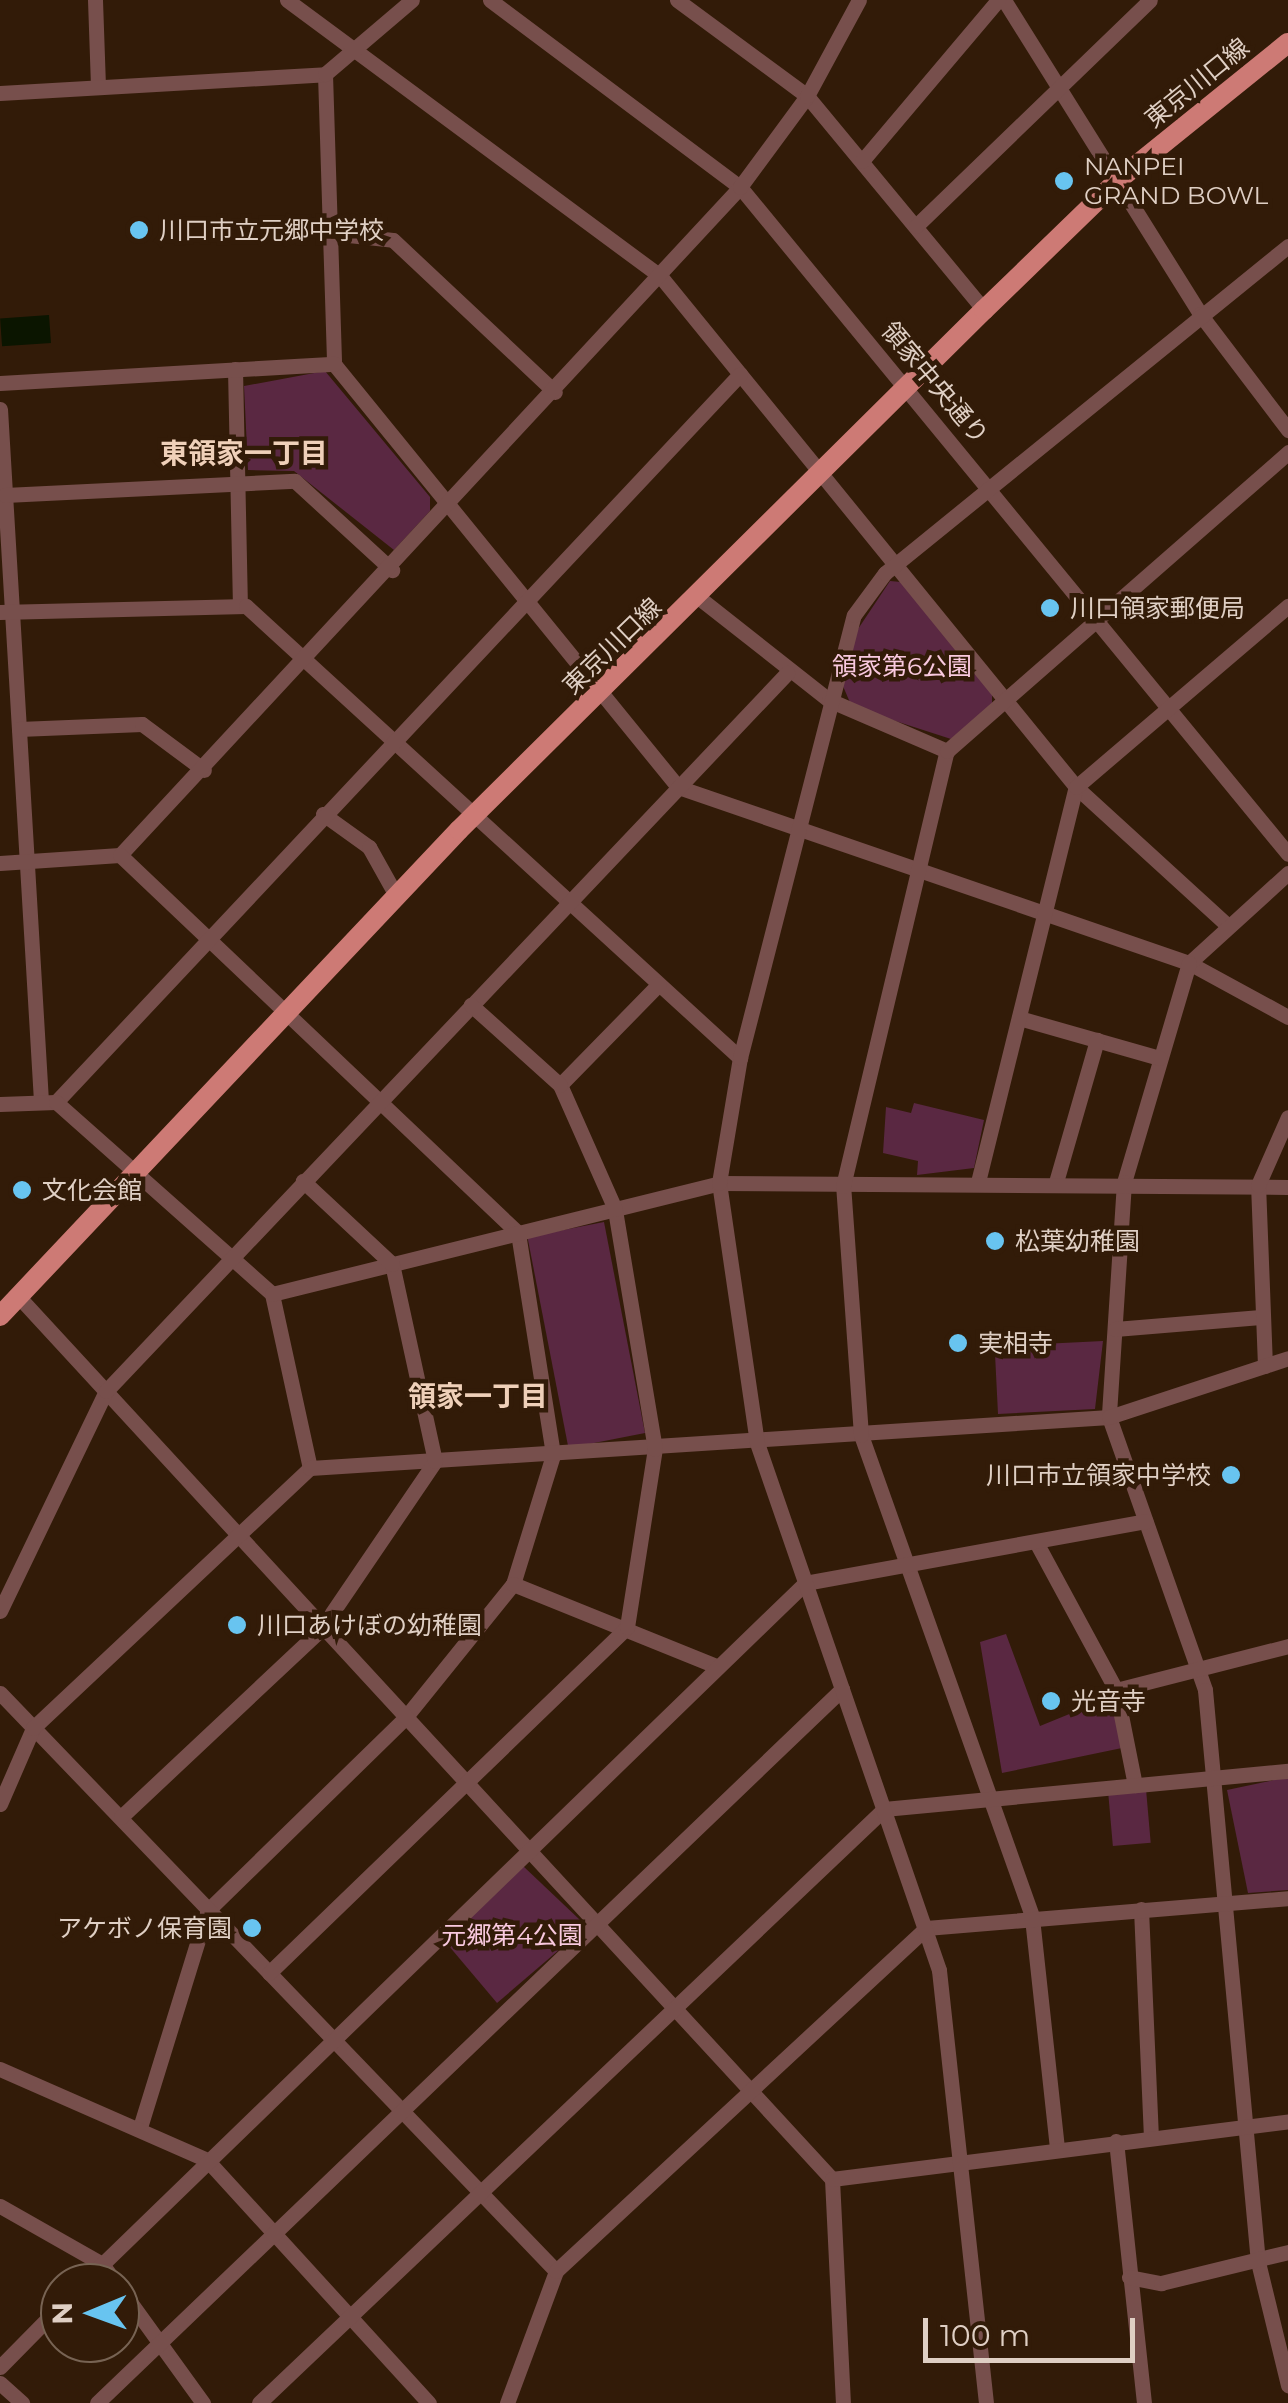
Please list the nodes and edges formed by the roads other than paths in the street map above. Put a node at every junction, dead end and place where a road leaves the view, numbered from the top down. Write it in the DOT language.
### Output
graph roads {
  1 [pos="95,0"];
  2 [pos="286,0"];
  3 [pos="412,0"];
  4 [pos="490,0"];
  5 [pos="677,0"];
  6 [pos="859,0"];
  7 [pos="1001,0"];
  8 [pos="1150,0"];
  9 [pos="1288,43"];
  10 [pos="350,48"];
  11 [pos="325,74"];
  12 [pos="1056,82"];
  13 [pos="98,87"];
  14 [pos="0,93"];
  15 [pos="807,96"];
  16 [pos="862,162"];
  17 [pos="1118,180"];
  18 [pos="740,187"];
  19 [pos="916,226"];
  20 [pos="330,233"];
  21 [pos="1288,246"];
  22 [pos="661,278"];
  23 [pos="984,310"];
  24 [pos="1200,314"];
  25 [pos="334,364"];
  26 [pos="235,370"];
  27 [pos="740,374"];
  28 [pos="0,383"];
  29 [pos="908,389"];
  30 [pos="554,392"];
  31 [pos="0,409"];
  32 [pos="1288,430"];
  33 [pos="1288,452"];
  34 [pos="822,474"];
  35 [pos="238,484"];
  36 [pos="990,490"];
  37 [pos="5,495"];
  38 [pos="449,506"];
  39 [pos="896,565"];
  40 [pos="392,570"];
  41 [pos="698,597"];
  42 [pos="526,602"];
  43 [pos="240,603"];
  44 [pos="1288,606"];
  45 [pos="6,612"];
  46 [pos="1095,619"];
  47 [pos="308,662"];
  48 [pos="787,672"];
  49 [pos="600,692"];
  50 [pos="1006,699"];
  51 [pos="828,700"];
  52 [pos="1168,707"];
  53 [pos="19,729"];
  54 [pos="393,740"];
  55 [pos="947,750"];
  56 [pos="204,770"];
  57 [pos="678,787"];
  58 [pos="1076,788"];
  59 [pos="323,814"];
  60 [pos="474,816"];
  61 [pos="800,827"];
  62 [pos="1288,854"];
  63 [pos="120,855"];
  64 [pos="26,862"];
  65 [pos="0,863"];
  66 [pos="917,872"];
  67 [pos="1288,873"];
  68 [pos="397,897"];
  69 [pos="567,901"];
  70 [pos="1044,914"];
  71 [pos="1227,925"];
  72 [pos="206,939"];
  73 [pos="1189,964"];
  74 [pos="659,984"];
  75 [pos="471,1006"];
  76 [pos="286,1015"];
  77 [pos="1018,1018"];
  78 [pos="1288,1018"];
  79 [pos="1098,1040"];
  80 [pos="740,1058"];
  81 [pos="1159,1058"];
  82 [pos="560,1085"];
  83 [pos="48,1102"];
  84 [pos="377,1103"];
  85 [pos="0,1104"];
  86 [pos="1288,1116"];
  87 [pos="138,1172"];
  88 [pos="303,1181"];
  89 [pos="978,1182"];
  90 [pos="1056,1182"];
  91 [pos="1124,1182"];
  92 [pos="720,1183"];
  93 [pos="1258,1184"];
  94 [pos="843,1186"];
  95 [pos="1288,1188"];
  96 [pos="615,1209"];
  97 [pos="518,1233"];
  98 [pos="231,1257"];
  99 [pos="392,1264"];
  100 [pos="272,1294"];
  101 [pos="18,1296"];
  102 [pos="0,1316"];
  103 [pos="1261,1317"];
  104 [pos="1114,1329"];
  105 [pos="1288,1358"];
  106 [pos="1264,1366"];
  107 [pos="106,1391"];
  108 [pos="1110,1417"];
  109 [pos="861,1435"];
  110 [pos="757,1443"];
  111 [pos="655,1449"];
  112 [pos="552,1455"];
  113 [pos="435,1461"];
  114 [pos="310,1468"];
  115 [pos="1145,1521"];
  116 [pos="240,1534"];
  117 [pos="1036,1542"];
  118 [pos="909,1565"];
  119 [pos="806,1583"];
  120 [pos="514,1584"];
  121 [pos="0,1611"];
  122 [pos="627,1628"];
  123 [pos="321,1629"];
  124 [pos="1288,1646"];
  125 [pos="718,1667"];
  126 [pos="1202,1670"];
  127 [pos="842,1689"];
  128 [pos="1116,1690"];
  129 [pos="0,1693"];
  130 [pos="405,1718"];
  131 [pos="33,1728"];
  132 [pos="1288,1771"];
  133 [pos="1218,1776"];
  134 [pos="464,1783"];
  135 [pos="1135,1784"];
  136 [pos="990,1799"];
  137 [pos="0,1804"];
  138 [pos="884,1809"];
  139 [pos="121,1817"];
  140 [pos="526,1850"];
  141 [pos="1288,1898"];
  142 [pos="1230,1903"];
  143 [pos="1141,1908"];
  144 [pos="207,1910"];
  145 [pos="1032,1916"];
  146 [pos="595,1925"];
  147 [pos="926,1928"];
  148 [pos="268,1973"];
  149 [pos="673,2009"];
  150 [pos="332,2036"];
  151 [pos="0,2069"];
  152 [pos="750,2092"];
  153 [pos="402,2110"];
  154 [pos="1288,2121"];
  155 [pos="1242,2126"];
  156 [pos="140,2128"];
  157 [pos="1151,2137"];
  158 [pos="1116,2141"];
  159 [pos="1058,2148"];
  160 [pos="207,2160"];
  161 [pos="962,2163"];
  162 [pos="832,2179"];
  163 [pos="479,2194"];
  164 [pos="0,2206"];
  165 [pos="272,2233"];
  166 [pos="1288,2252"];
  167 [pos="1258,2262"];
  168 [pos="100,2263"];
  169 [pos="103,2263"];
  170 [pos="556,2272"];
  171 [pos="1129,2276"];
  172 [pos="140,2316"];
  173 [pos="349,2317"];
  174 [pos="40,2326"];
  175 [pos="160,2343"];
  176 [pos="0,2367"];
  177 [pos="0,2383"];
  178 [pos="1288,2385"];
  179 [pos="1288,2395"];
  180 [pos="22,2403"];
  181 [pos="97,2403"];
  182 [pos="204,2403"];
  183 [pos="259,2403"];
  184 [pos="429,2403"];
  185 [pos="507,2403"];
  186 [pos="843,2403"];
  187 [pos="986,2403"];
  188 [pos="1144,2403"];
  189 [pos="1283,2403"];
  1 -- 13 [label="street"];
  2 -- 10 [label="street"];
  3 -- 10 [label="street"];
  4 -- 18 [label="street, 領家中央通り"];
  5 -- 15 [label="street"];
  6 -- 15 [label="street"];
  7 -- 12 [label="street"];
  7 -- 16 [label="street"];
  8 -- 12 [label="street"];
  9 -- 17 [label="main road, 東京川口線"];
  10 -- 11 [label="street"];
  10 -- 22 [label="street"];
  11 -- 13 [label="street"];
  11 -- 20 [label="street"];
  12 -- 17 [label="street"];
  12 -- 19 [label="street"];
  13 -- 14 [label="street"];
  15 -- 16 [label="street"];
  15 -- 18 [label="street"];
  16 -- 19 [label="street"];
  17 -- 23 [label="main road, 東京川口線"];
  17 -- 24 [label="street"];
  18 -- 22 [label="street"];
  18 -- 29 [label="street, 領家中央通り"];
  19 -- 23 [label="street"];
  20 -- 25 [label="street"];
  20 -- 30 [label="street"];
  21 -- 24 [label="street"];
  22 -- 27 [label="street"];
  22 -- 30 [label="street"];
  23 -- 29 [label="main road, 東京川口線"];
  24 -- 32 [label="street"];
  24 -- 36 [label="street"];
  25 -- 26 [label="street"];
  25 -- 38 [label="street"];
  26 -- 28 [label="street"];
  26 -- 35 [label="street"];
  27 -- 34 [label="street"];
  27 -- 42 [label="street"];
  29 -- 34 [label="main road, 東京川口線"];
  29 -- 36 [label="street, 領家中央通り"];
  30 -- 38 [label="street"];
  31 -- 37 [label="street"];
  33 -- 46 [label="street"];
  34 -- 39 [label="street"];
  34 -- 41 [label="main road, 東京川口線"];
  35 -- 37 [label="street"];
  35 -- 40 [label="street"];
  35 -- 43 [label="street"];
  36 -- 39 [label="street"];
  36 -- 46 [label="street, 領家中央通り"];
  37 -- 45 [label="street"];
  38 -- 40 [label="street"];
  38 -- 42 [label="street"];
  39 -- 50 [label="street"];
  39 -- 51 [label="street"];
  40 -- 47 [label="street"];
  41 -- 48 [label="street"];
  41 -- 49 [label="main road, 東京川口線"];
  42 -- 49 [label="street"];
  42 -- 54 [label="street"];
  43 -- 45 [label="street"];
  43 -- 47 [label="street"];
  44 -- 52 [label="street"];
  45 -- 53 [label="street"];
  46 -- 50 [label="street"];
  46 -- 52 [label="street, 領家中央通り"];
  47 -- 54 [label="street"];
  47 -- 56 [label="street"];
  48 -- 51 [label="street"];
  48 -- 57 [label="street"];
  49 -- 57 [label="street"];
  49 -- 60 [label="main road, 東京川口線"];
  50 -- 55 [label="street"];
  50 -- 58 [label="street"];
  51 -- 55 [label="street"];
  51 -- 61 [label="street"];
  52 -- 58 [label="street"];
  52 -- 62 [label="street, 領家中央通り"];
  53 -- 56 [label="street"];
  53 -- 64 [label="street"];
  54 -- 59 [label="street"];
  54 -- 60 [label="street"];
  55 -- 66 [label="street"];
  56 -- 63 [label="street"];
  57 -- 61 [label="street"];
  57 -- 69 [label="street"];
  58 -- 70 [label="street"];
  58 -- 71 [label="street"];
  59 -- 68 [label="street"];
  59 -- 72 [label="street"];
  60 -- 68 [label="main road, 東京川口線"];
  60 -- 69 [label="street"];
  61 -- 66 [label="street"];
  61 -- 80 [label="street"];
  63 -- 64 [label="street"];
  63 -- 72 [label="street"];
  64 -- 65 [label="street"];
  64 -- 83 [label="street"];
  66 -- 70 [label="street"];
  66 -- 94 [label="street"];
  67 -- 71 [label="street"];
  68 -- 76 [label="main road, 東京川口線"];
  69 -- 74 [label="street"];
  69 -- 75 [label="street"];
  70 -- 73 [label="street"];
  70 -- 77 [label="street"];
  71 -- 73 [label="street"];
  72 -- 76 [label="street"];
  72 -- 83 [label="street"];
  73 -- 78 [label="street"];
  73 -- 81 [label="street"];
  74 -- 80 [label="street"];
  74 -- 82 [label="street"];
  75 -- 82 [label="street"];
  75 -- 84 [label="street"];
  76 -- 84 [label="street"];
  76 -- 87 [label="main road, 東京川口線"];
  77 -- 79 [label="street"];
  77 -- 89 [label="street"];
  79 -- 81 [label="street"];
  79 -- 90 [label="street"];
  80 -- 92 [label="street"];
  81 -- 91 [label="street"];
  82 -- 96 [label="street"];
  83 -- 85 [label="street"];
  83 -- 87 [label="street"];
  84 -- 88 [label="street"];
  84 -- 97 [label="street"];
  86 -- 93 [label="street"];
  87 -- 98 [label="street"];
  87 -- 101 [label="main road, 東京川口線"];
  88 -- 98 [label="street"];
  88 -- 99 [label="street"];
  89 -- 90 [label="street"];
  89 -- 94 [label="street"];
  90 -- 91 [label="street"];
  91 -- 93 [label="street"];
  91 -- 104 [label="street"];
  92 -- 94 [label="street"];
  92 -- 96 [label="street"];
  92 -- 110 [label="street"];
  93 -- 95 [label="street"];
  93 -- 103 [label="street"];
  94 -- 109 [label="street"];
  96 -- 97 [label="street"];
  96 -- 111 [label="street"];
  97 -- 99 [label="street"];
  97 -- 112 [label="street"];
  98 -- 100 [label="street"];
  98 -- 107 [label="street"];
  99 -- 100 [label="street"];
  99 -- 113 [label="street"];
  100 -- 114 [label="street"];
  101 -- 102 [label="main road, 東京川口線"];
  101 -- 107 [label="street"];
  103 -- 104 [label="street"];
  103 -- 106 [label="street"];
  104 -- 108 [label="street"];
  105 -- 106 [label="street"];
  106 -- 108 [label="street"];
  107 -- 116 [label="street"];
  107 -- 121 [label="street"];
  108 -- 109 [label="street"];
  108 -- 115 [label="street"];
  109 -- 110 [label="street"];
  109 -- 118 [label="street"];
  110 -- 111 [label="street"];
  110 -- 119 [label="street"];
  111 -- 112 [label="street"];
  111 -- 122 [label="street"];
  112 -- 113 [label="street"];
  112 -- 120 [label="street"];
  113 -- 114 [label="street"];
  113 -- 123 [label="street"];
  114 -- 116 [label="street"];
  115 -- 117 [label="street"];
  115 -- 126 [label="street"];
  116 -- 123 [label="street"];
  116 -- 131 [label="street"];
  117 -- 118 [label="street"];
  117 -- 128 [label="street"];
  118 -- 119 [label="street"];
  118 -- 136 [label="street"];
  119 -- 125 [label="street"];
  119 -- 127 [label="street"];
  120 -- 122 [label="street"];
  120 -- 130 [label="street"];
  122 -- 125 [label="street"];
  122 -- 134 [label="street"];
  123 -- 130 [label="street"];
  123 -- 139 [label="street"];
  124 -- 126 [label="street"];
  125 -- 140 [label="street"];
  126 -- 128 [label="street"];
  126 -- 133 [label="street"];
  127 -- 138 [label="street"];
  127 -- 146 [label="street"];
  128 -- 135 [label="street"];
  129 -- 131 [label="street"];
  130 -- 134 [label="street"];
  130 -- 144 [label="street"];
  131 -- 137 [label="street"];
  131 -- 139 [label="street"];
  132 -- 133 [label="street"];
  133 -- 135 [label="street"];
  133 -- 142 [label="street"];
  134 -- 140 [label="street"];
  134 -- 148 [label="street"];
  135 -- 136 [label="street"];
  136 -- 138 [label="street"];
  136 -- 145 [label="street"];
  138 -- 147 [label="street"];
  138 -- 149 [label="street"];
  139 -- 144 [label="street"];
  140 -- 146 [label="street"];
  140 -- 150 [label="street"];
  141 -- 142 [label="street"];
  142 -- 143 [label="street"];
  142 -- 155 [label="street"];
  143 -- 145 [label="street"];
  143 -- 157 [label="street"];
  144 -- 148 [label="street"];
  144 -- 156 [label="street"];
  145 -- 147 [label="street"];
  145 -- 159 [label="street"];
  146 -- 149 [label="street"];
  146 -- 153 [label="street"];
  147 -- 152 [label="street"];
  147 -- 161 [label="street"];
  148 -- 150 [label="street"];
  149 -- 152 [label="street"];
  149 -- 163 [label="street"];
  150 -- 153 [label="street"];
  150 -- 160 [label="street"];
  151 -- 156 [label="street"];
  152 -- 162 [label="street"];
  152 -- 170 [label="street"];
  153 -- 163 [label="street"];
  153 -- 165 [label="street"];
  154 -- 155 [label="street"];
  155 -- 157 [label="street"];
  155 -- 167 [label="street"];
  156 -- 160 [label="street"];
  157 -- 158 [label="street"];
  158 -- 159 [label="street"];
  158 -- 171 [label="street"];
  159 -- 161 [label="street"];
  160 -- 165 [label="street"];
  160 -- 169 [label="street"];
  161 -- 162 [label="street"];
  161 -- 187 [label="street"];
  162 -- 186 [label="street"];
  163 -- 170 [label="street"];
  163 -- 173 [label="street"];
  164 -- 168 [label="street"];
  165 -- 173 [label="street"];
  165 -- 175 [label="street"];
  166 -- 167 [label="street"];
  167 -- 171 [label="street"];
  167 -- 178 [label="street"];
  170 -- 185 [label="street"];
  171 -- 188 [label="street"];
  172 -- 175 [label="street"];
  173 -- 183 [label="street"];
  173 -- 184 [label="street"];
  174 -- 176 [label="street"];
  175 -- 181 [label="street"];
  175 -- 182 [label="street"];
  177 -- 180 [label="street"];
  179 -- 189 [label="street"];
}
